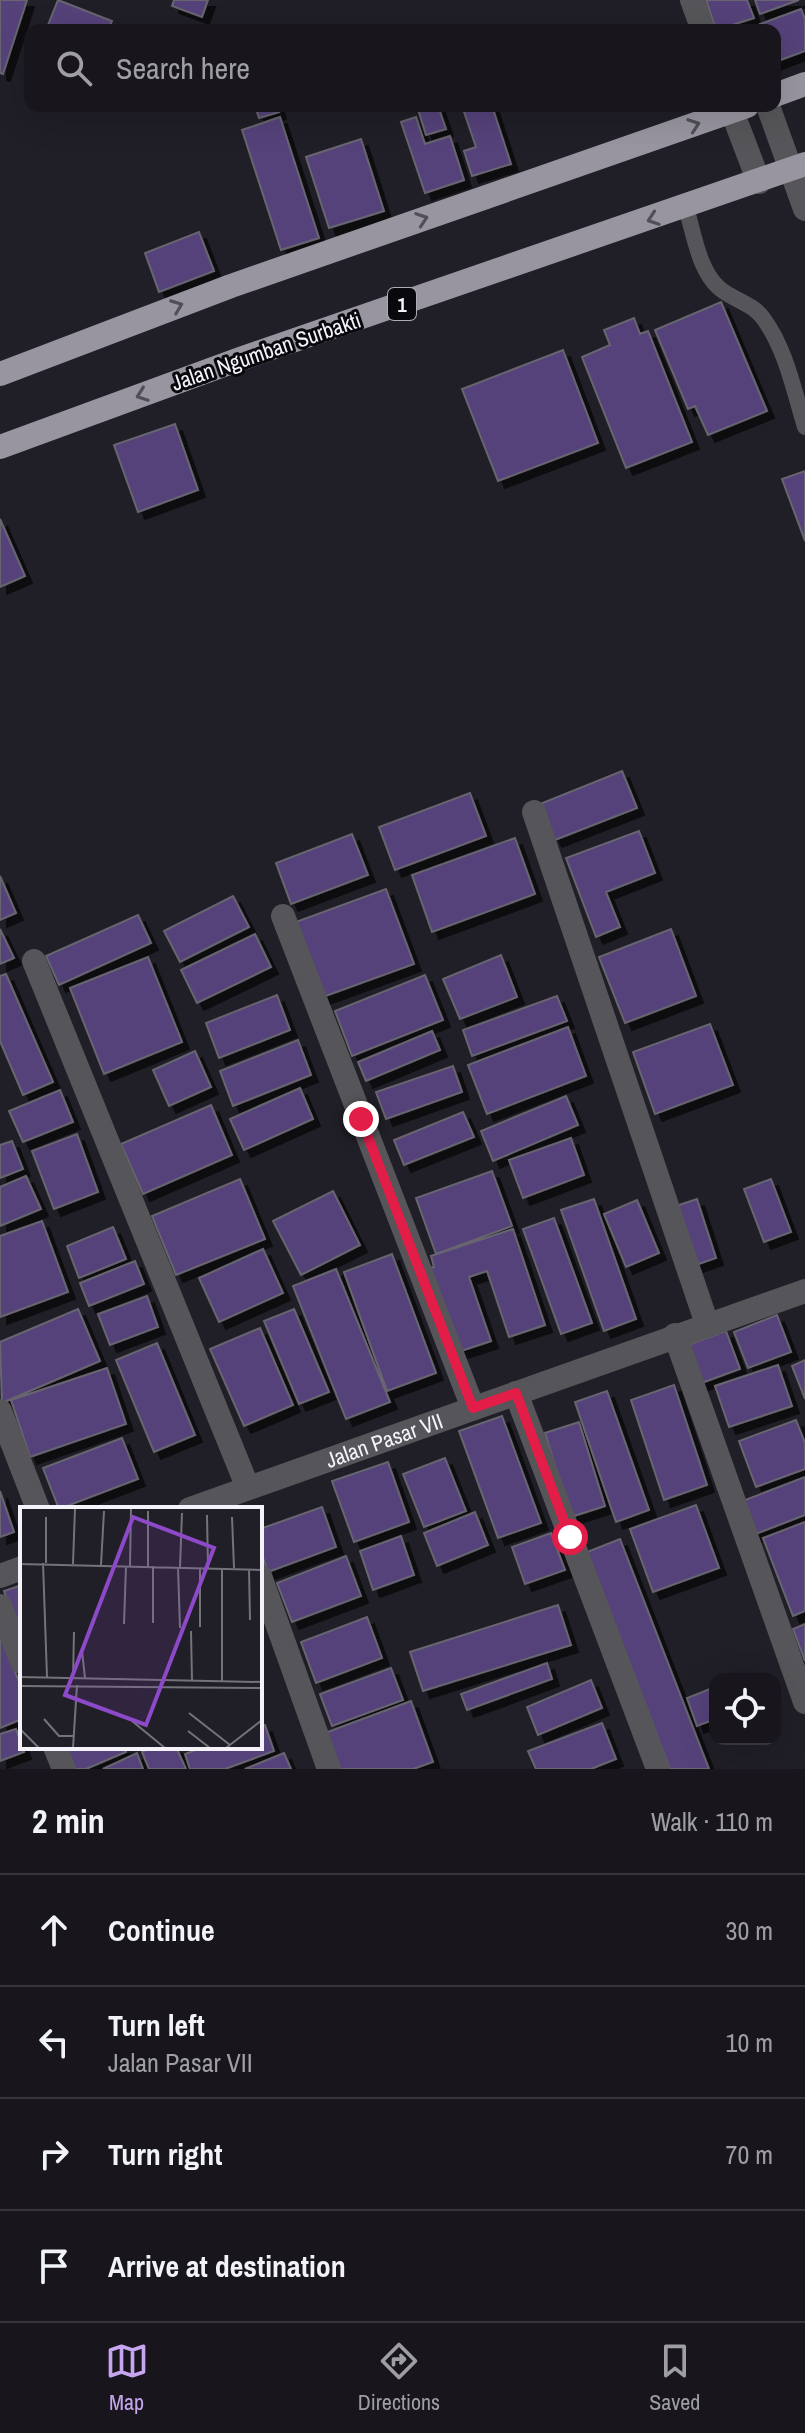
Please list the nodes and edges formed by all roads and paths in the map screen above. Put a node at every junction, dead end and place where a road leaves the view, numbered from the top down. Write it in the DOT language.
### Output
graph roads {
  1 [pos="692,0"];
  2 [pos="701,24"];
  3 [pos="805,84"];
  4 [pos="781,93"];
  5 [pos="725,112"];
  6 [pos="737,112"];
  7 [pos="771,112"];
  8 [pos="798,166"];
  9 [pos="759,182"];
  10 [pos="686,208"];
  11 [pos="805,209"];
  12 [pos="0,374"];
  13 [pos="805,427"];
  14 [pos="0,447"];
  15 [pos="534,812"];
  16 [pos="283,916"];
  17 [pos="34,961"];
  18 [pos="805,1291"];
  19 [pos="707,1324"];
  20 [pos="675,1335"];
  21 [pos="516,1393"];
  22 [pos="473,1408"];
  23 [pos="0,1411"];
  24 [pos="239,1497"];
  25 [pos="37,1507"];
  26 [pos="198,1507"];
  27 [pos="20,1569"];
  28 [pos="0,1576"];
  29 [pos="262,1582"];
  30 [pos="0,1606"];
  31 [pos="20,1657"];
  32 [pos="805,1702"];
  33 [pos="56,1749"];
  34 [pos="64,1769"];
  35 [pos="329,1769"];
  36 [pos="658,1769"];
  1 -- 2 [label="street"];
  3 -- 4 [label="highway"];
  12 -- 5 [label="highway, one-way"];
  6 -- 9 [label="street"];
  7 -- 8 [label="street"];
  8 -- 9 [label="highway, Jalan Ngumban Surbakti / 1"];
  8 -- 11 [label="street"];
  9 -- 10 [label="highway, Jalan Ngumban Surbakti / 1"];
  10 -- 13 [label="lane"];
  10 -- 14 [label="highway, Jalan Ngumban Surbakti / 1, one-way"];
  15 -- 19 [label="street"];
  16 -- 22 [label="street"];
  17 -- 24 [label="street"];
  18 -- 19 [label="street, Jalan Pasar VII"];
  19 -- 20 [label="street, Jalan Pasar VII"];
  20 -- 21 [label="street, Jalan Pasar VII"];
  20 -- 32 [label="street"];
  21 -- 22 [label="street, Jalan Pasar VII"];
  21 -- 36 [label="street"];
  22 -- 24 [label="street, Jalan Pasar VII"];
  23 -- 25 [label="street"];
  24 -- 26 [label="street, Jalan Pasar VII"];
  27 -- 28 [label="street"];
  29 -- 35 [label="street"];
  30 -- 31 [label="street"];
  33 -- 34 [label="street"];
}
